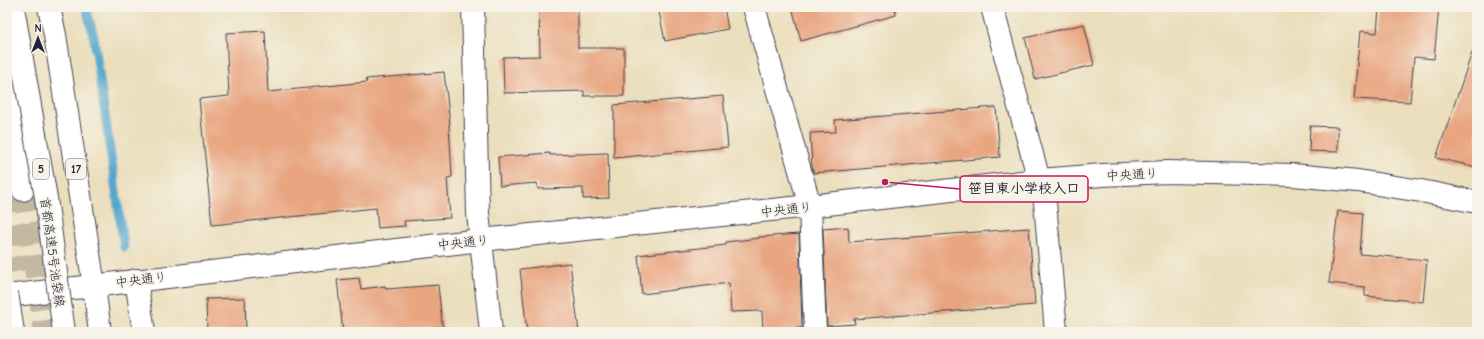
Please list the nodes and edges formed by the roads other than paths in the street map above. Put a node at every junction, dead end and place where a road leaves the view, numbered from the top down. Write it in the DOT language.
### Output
graph roads {
  1 [pos="13,7"];
  2 [pos="49,7"];
  3 [pos="473,7"];
  4 [pos="754,7"];
  5 [pos="992,7"];
  6 [pos="7,88"];
  7 [pos="1039,180"];
  8 [pos="23,190"];
  9 [pos="1477,202"];
  10 [pos="810,206"];
  11 [pos="481,240"];
  12 [pos="136,280"];
  13 [pos="94,286"];
  14 [pos="7,293"];
  15 [pos="7,296"];
  16 [pos="13,332"];
  17 [pos="64,332"];
  18 [pos="100,332"];
  19 [pos="144,332"];
  20 [pos="491,332"];
  21 [pos="815,332"];
  22 [pos="1056,332"];
  1 -- 17 [label="main road, 首都高速5号池袋線 / 5, bridge"];
  2 -- 13 [label="main road, 17"];
  3 -- 11 [label="main road"];
  4 -- 10 [label="main road"];
  5 -- 7 [label="main road"];
  6 -- 8 [label="main road"];
  7 -- 9 [label="main road, 中央通り"];
  7 -- 10 [label="main road, 中央通り"];
  7 -- 22 [label="main road"];
  10 -- 11 [label="main road, 中央通り"];
  10 -- 21 [label="main road"];
  11 -- 12 [label="main road, 中央通り"];
  11 -- 20 [label="main road"];
  12 -- 13 [label="main road, 中央通り"];
  12 -- 19 [label="main road"];
  13 -- 15 [label="main road, 中央通り"];
  13 -- 18 [label="main road, 17"];
  14 -- 16 [label="main road, bridge"];
}
